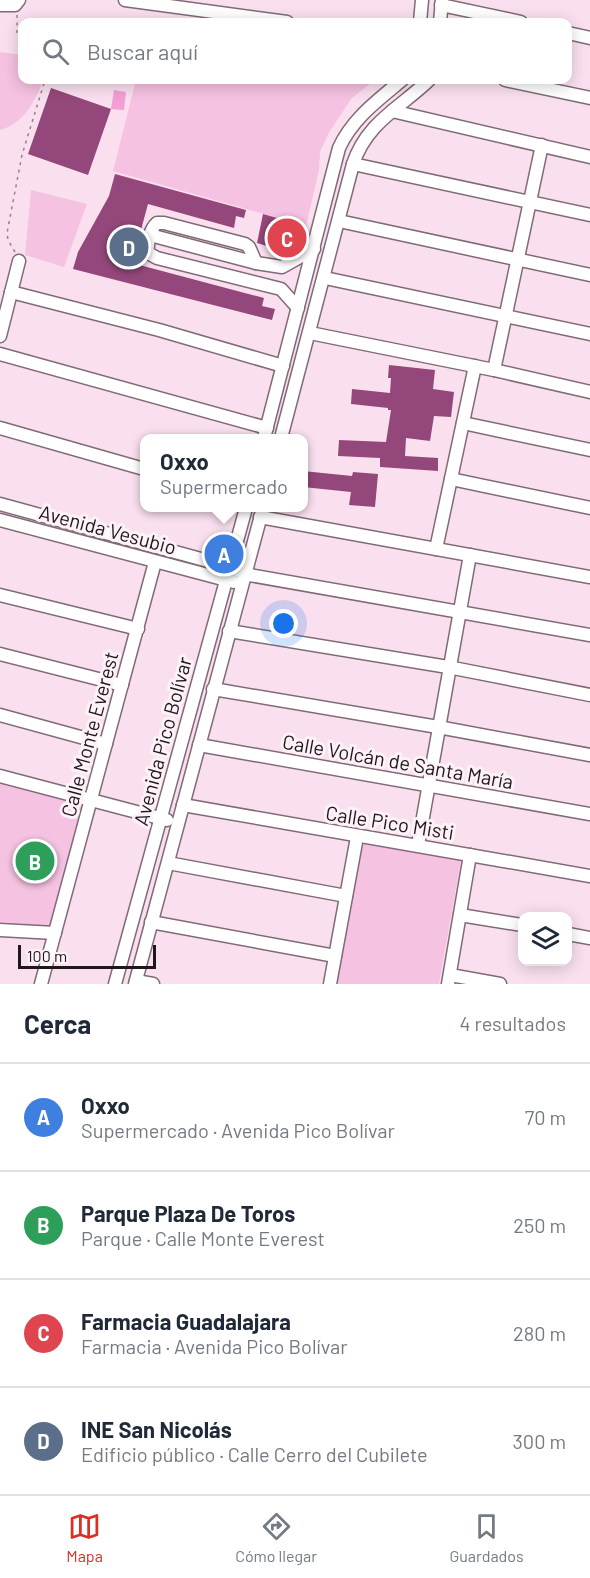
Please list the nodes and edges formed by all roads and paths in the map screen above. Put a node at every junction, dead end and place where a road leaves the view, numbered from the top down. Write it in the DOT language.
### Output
graph roads {
  1 [pos="125,0"];
  2 [pos="422,0"];
  3 [pos="18,1"];
  4 [pos="441,2"];
  5 [pos="0,5"];
  6 [pos="258,18"];
  7 [pos="420,18"];
  8 [pos="440,18"];
  9 [pos="505,18"];
  10 [pos="18,34"];
  11 [pos="572,34"];
  12 [pos="590,38"];
  13 [pos="44,84"];
  14 [pos="397,84"];
  15 [pos="424,84"];
  16 [pos="524,84"];
  17 [pos="590,98"];
  18 [pos="392,111"];
  19 [pos="542,145"];
  20 [pos="590,157"];
  21 [pos="353,164"];
  22 [pos="530,201"];
  23 [pos="590,215"];
  24 [pos="339,221"];
  25 [pos="314,249"];
  26 [pos="518,259"];
  27 [pos="19,261"];
  28 [pos="282,267"];
  29 [pos="590,275"];
  30 [pos="325,278"];
  31 [pos="281,289"];
  32 [pos="11,292"];
  33 [pos="298,308"];
  34 [pos="506,316"];
  35 [pos="310,333"];
  36 [pos="590,334"];
  37 [pos="0,336"];
  38 [pos="0,354"];
  39 [pos="283,366"];
  40 [pos="475,366"];
  41 [pos="494,370"];
  42 [pos="590,392"];
  43 [pos="463,423"];
  44 [pos="0,428"];
  45 [pos="266,433"];
  46 [pos="282,434"];
  47 [pos="590,450"];
  48 [pos="140,468"];
  49 [pos="451,479"];
  50 [pos="0,504"];
  51 [pos="590,508"];
  52 [pos="245,512"];
  53 [pos="261,512"];
  54 [pos="0,520"];
  55 [pos="436,549"];
  56 [pos="470,555"];
  57 [pos="155,562"];
  58 [pos="230,567"];
  59 [pos="590,577"];
  60 [pos="243,579"];
  61 [pos="227,581"];
  62 [pos="0,594"];
  63 [pos="459,613"];
  64 [pos="138,629"];
  65 [pos="229,631"];
  66 [pos="590,635"];
  67 [pos="0,654"];
  68 [pos="448,667"];
  69 [pos="122,685"];
  70 [pos="213,689"];
  71 [pos="590,695"];
  72 [pos="0,715"];
  73 [pos="438,727"];
  74 [pos="106,744"];
  75 [pos="199,745"];
  76 [pos="590,755"];
  77 [pos="0,776"];
  78 [pos="429,787"];
  79 [pos="92,800"];
  80 [pos="183,805"];
  81 [pos="590,814"];
  82 [pos="161,818"];
  83 [pos="178,823"];
  84 [pos="357,837"];
  85 [pos="418,845"];
  86 [pos="470,855"];
  87 [pos="168,863"];
  88 [pos="590,876"];
  89 [pos="346,896"];
  90 [pos="460,915"];
  91 [pos="151,922"];
  92 [pos="518,924"];
  93 [pos="0,930"];
  94 [pos="55,933"];
  95 [pos="572,935"];
  96 [pos="590,938"];
  97 [pos="335,956"];
  98 [pos="449,979"];
  99 [pos="135,983"];
  100 [pos="40,984"];
  101 [pos="115,984"];
  102 [pos="153,984"];
  103 [pos="330,984"];
  104 [pos="500,984"];
  1 -- 6 [label="street"];
  2 -- 7 [label="street"];
  3 -- 5 [label="street"];
  3 -- 10 [label="path"];
  4 -- 8 [label="street"];
  4 -- 9 [label="street"];
  11 -- 12 [label="street"];
  13 -- 27 [label="path"];
  14 -- 25 [label="street"];
  15 -- 18 [label="street"];
  16 -- 17 [label="street"];
  18 -- 19 [label="street"];
  18 -- 21 [label="street"];
  19 -- 20 [label="street"];
  19 -- 22 [label="street"];
  21 -- 22 [label="street"];
  21 -- 24 [label="street"];
  22 -- 23 [label="street"];
  22 -- 26 [label="street"];
  24 -- 26 [label="street"];
  24 -- 30 [label="street"];
  25 -- 28 [label="street"];
  25 -- 33 [label="street"];
  26 -- 29 [label="street"];
  26 -- 34 [label="street"];
  27 -- 32 [label="street"];
  28 -- 31 [label="street"];
  28 -- 31 [label="street"];
  30 -- 34 [label="street"];
  30 -- 35 [label="street"];
  31 -- 33 [label="street"];
  32 -- 37 [label="street"];
  32 -- 39 [label="street"];
  33 -- 39 [label="street"];
  34 -- 36 [label="street"];
  34 -- 41 [label="street"];
  35 -- 40 [label="street"];
  35 -- 46 [label="street"];
  38 -- 45 [label="street"];
  39 -- 45 [label="street"];
  40 -- 41 [label="street"];
  40 -- 43 [label="street"];
  41 -- 42 [label="street"];
  43 -- 47 [label="street"];
  43 -- 49 [label="street"];
  44 -- 48 [label="street"];
  49 -- 51 [label="street"];
  49 -- 55 [label="street"];
  50 -- 58 [label="street, Avenida Vesubio"];
  52 -- 58 [label="street, Avenida Pico Bolívar"];
  53 -- 55 [label="street"];
  53 -- 60 [label="street, Avenida Pico Bolívar"];
  54 -- 57 [label="street, Avenida Vesubio"];
  55 -- 56 [label="street"];
  56 -- 59 [label="street"];
  56 -- 63 [label="street"];
  57 -- 61 [label="street, Avenida Vesubio"];
  57 -- 64 [label="street, Calle Monte Everest"];
  58 -- 60 [label="street, Avenida Vesubio"];
  58 -- 61 [label="street, Avenida Pico Bolívar"];
  60 -- 61 [label="street, Avenida Vesubio"];
  60 -- 63 [label="street"];
  60 -- 65 [label="street, Avenida Pico Bolívar"];
  61 -- 82 [label="street, Avenida Pico Bolívar"];
  62 -- 64 [label="street"];
  63 -- 66 [label="street"];
  63 -- 68 [label="street"];
  64 -- 69 [label="street, Calle Monte Everest"];
  65 -- 68 [label="street"];
  65 -- 70 [label="street, Avenida Pico Bolívar"];
  67 -- 69 [label="street"];
  68 -- 71 [label="street"];
  68 -- 73 [label="street"];
  69 -- 74 [label="street, Calle Monte Everest"];
  70 -- 73 [label="street"];
  70 -- 75 [label="street, Avenida Pico Bolívar"];
  72 -- 74 [label="street"];
  73 -- 76 [label="street"];
  73 -- 78 [label="street"];
  74 -- 79 [label="street, Calle Monte Everest"];
  75 -- 78 [label="street, Calle Volcán de Santa María"];
  75 -- 80 [label="street, Avenida Pico Bolívar"];
  77 -- 79 [label="street"];
  78 -- 81 [label="street, Calle Volcán de Santa María"];
  78 -- 85 [label="street"];
  79 -- 82 [label="street"];
  79 -- 94 [label="street, Calle Monte Everest"];
  80 -- 83 [label="street, Avenida Pico Bolívar"];
  80 -- 84 [label="street, Calle Pico Misti"];
  82 -- 83 [label="street"];
  82 -- 101 [label="street, Avenida Pico Bolívar"];
  83 -- 87 [label="street, Avenida Pico Bolívar"];
  84 -- 85 [label="street, Calle Pico Misti"];
  84 -- 89 [label="street"];
  85 -- 86 [label="street, Calle Pico Misti"];
  86 -- 88 [label="street, Calle Pico Misti"];
  86 -- 90 [label="street"];
  87 -- 89 [label="street"];
  87 -- 91 [label="street, Avenida Pico Bolívar"];
  89 -- 97 [label="street"];
  90 -- 92 [label="street"];
  90 -- 98 [label="street"];
  91 -- 97 [label="street"];
  91 -- 99 [label="street, Avenida Pico Bolívar"];
  93 -- 94 [label="street"];
  94 -- 100 [label="street, Calle Monte Everest"];
  95 -- 96 [label="street"];
  97 -- 103 [label="street"];
  98 -- 104 [label="street"];
  99 -- 102 [label="street"];
}
